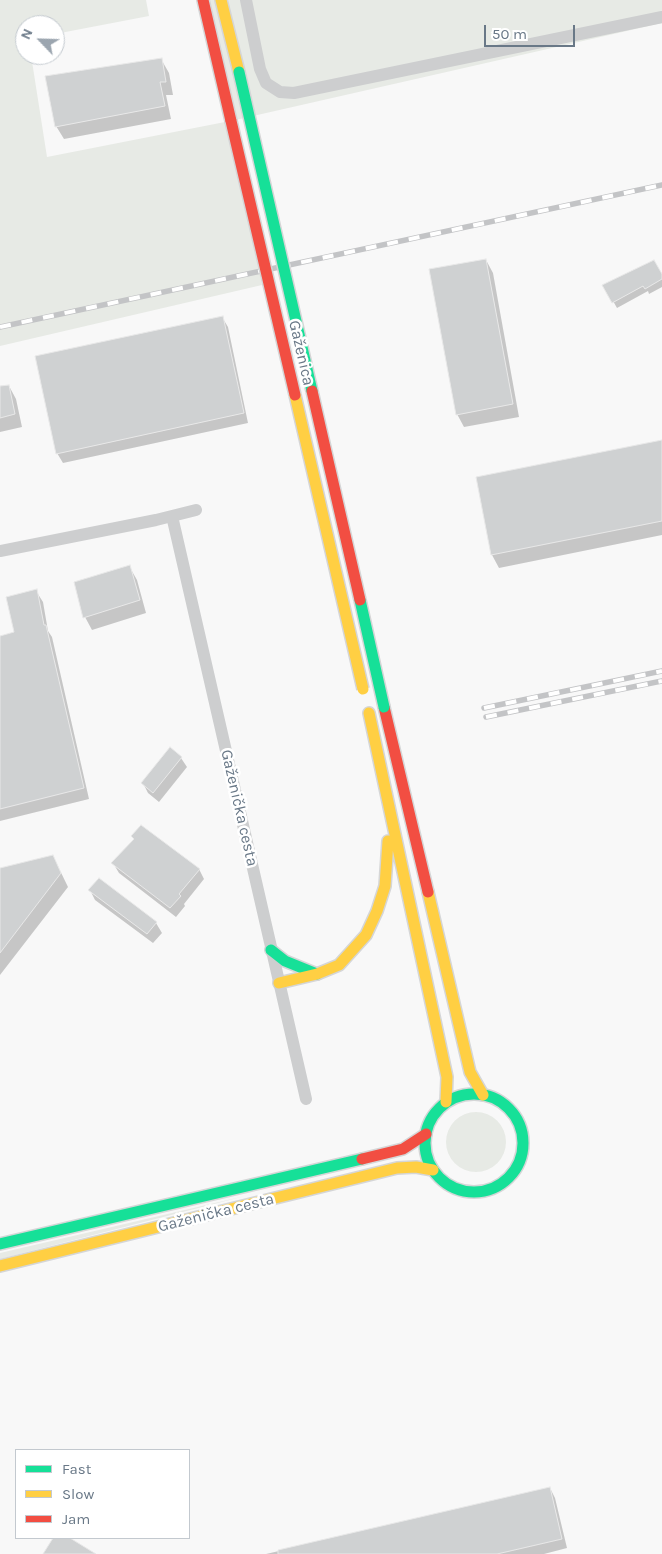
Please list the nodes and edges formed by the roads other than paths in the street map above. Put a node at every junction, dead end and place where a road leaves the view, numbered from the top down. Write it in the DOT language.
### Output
graph roads {
  1 [pos="203,0"];
  2 [pos="221,0"];
  3 [pos="246,0"];
  4 [pos="662,17"];
  5 [pos="196,510"];
  6 [pos="172,516"];
  7 [pos="0,551"];
  8 [pos="390,813"];
  9 [pos="271,950"];
  10 [pos="317,974"];
  11 [pos="279,983"];
  12 [pos="483,1095"];
  13 [pos="306,1100"];
  14 [pos="446,1102"];
  15 [pos="426,1134"];
  16 [pos="433,1170"];
  17 [pos="0,1244"];
  18 [pos="0,1266"];
  1 -- 8 [label="main road, Gaženica, bridge"];
  2 -- 12 [label="main road, Gaženica, bridge"];
  3 -- 4 [label="street"];
  5 -- 6 [label="street"];
  6 -- 7 [label="street"];
  6 -- 9 [label="street, Gaženička cesta"];
  8 -- 10 [label="main road"];
  8 -- 14 [label="main road, Gaženica"];
  9 -- 10 [label="main road"];
  9 -- 11 [label="street, Gaženička cesta"];
  10 -- 11 [label="main road"];
  11 -- 13 [label="street, Gaženička cesta"];
  12 -- 14 [label="main road"];
  12 -- 16 [label="main road"];
  14 -- 15 [label="main road"];
  15 -- 16 [label="main road"];
  15 -- 17 [label="main road, Gaženička cesta"];
  16 -- 18 [label="main road, Gaženička cesta"];
}
